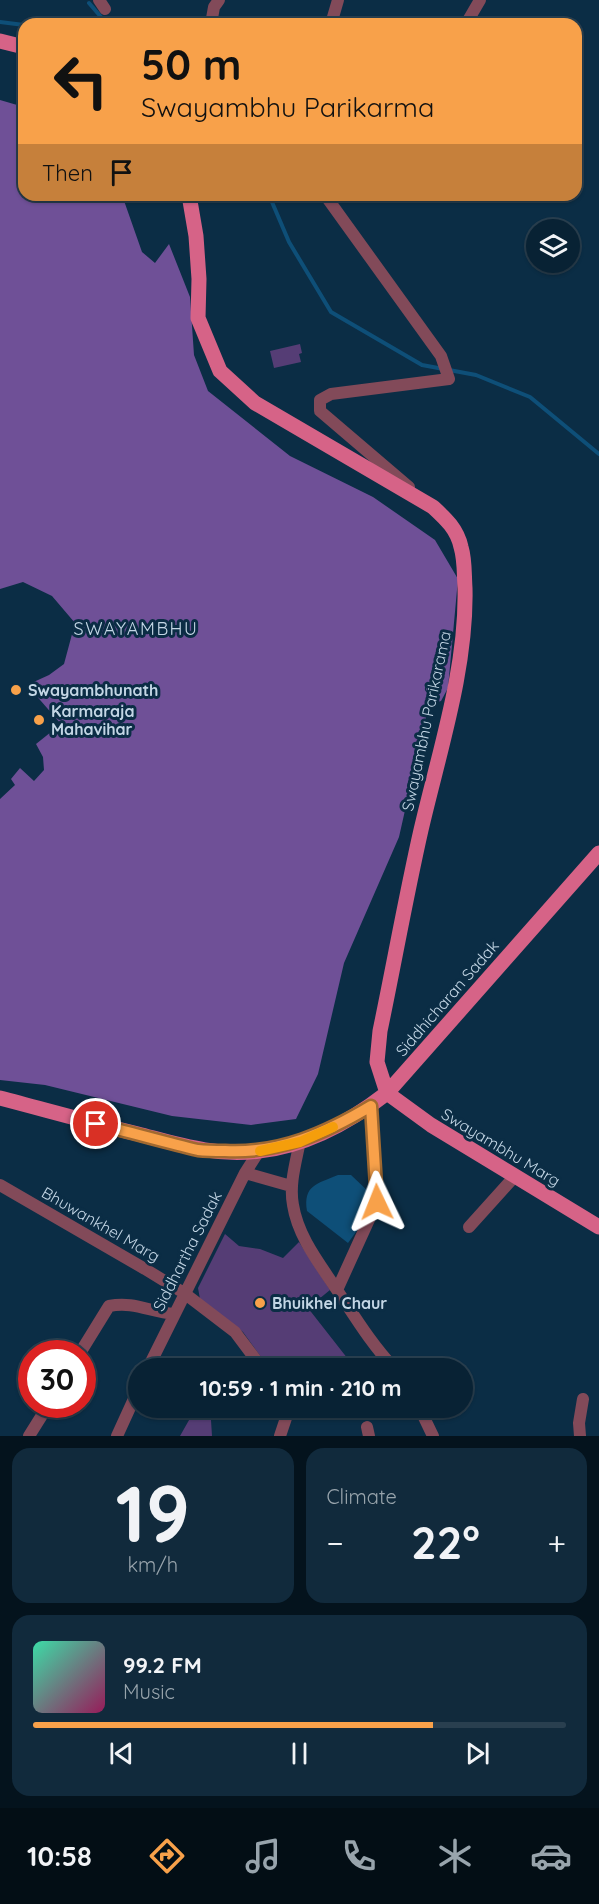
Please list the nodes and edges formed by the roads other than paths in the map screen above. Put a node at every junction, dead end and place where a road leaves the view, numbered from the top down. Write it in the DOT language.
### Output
graph roads {
  1 [pos="219,0"];
  2 [pos="338,0"];
  3 [pos="480,0"];
  4 [pos="212,18"];
  5 [pos="333,18"];
  6 [pos="470,18"];
  7 [pos="0,40"];
  8 [pos="18,45"];
  9 [pos="190,201"];
  10 [pos="329,201"];
  11 [pos="433,507"];
  12 [pos="599,854"];
  13 [pos="387,1093"];
  14 [pos="0,1098"];
  15 [pos="371,1106"];
  16 [pos="307,1139"];
  17 [pos="260,1151"];
  18 [pos="245,1173"];
  19 [pos="515,1176"];
  20 [pos="0,1185"];
  21 [pos="291,1186"];
  22 [pos="469,1227"];
  23 [pos="599,1227"];
  24 [pos="337,1290"];
  25 [pos="184,1293"];
  26 [pos="174,1314"];
  27 [pos="88,1340"];
  28 [pos="153,1358"];
  29 [pos="254,1358"];
  30 [pos="386,1358"];
  31 [pos="584,1399"];
  32 [pos="128,1412"];
  33 [pos="40,1418"];
  34 [pos="286,1418"];
  35 [pos="424,1418"];
  36 [pos="29,1436"];
  37 [pos="117,1436"];
  38 [pos="280,1436"];
  39 [pos="433,1436"];
  40 [pos="580,1436"];
  1 -- 4 [label="street"];
  2 -- 5 [label="street"];
  3 -- 6 [label="street"];
  7 -- 8 [label="main road"];
  9 -- 11 [label="main road, Swayambhu Parikarama"];
  10 -- 11 [label="street"];
  11 -- 13 [label="main road, Swayambhu Parikarama"];
  12 -- 13 [label="main road, Siddhicharan Sadak"];
  13 -- 15 [label="main road, Siddhicharan Sadak"];
  13 -- 19 [label="main road, Swayambhu Marg"];
  14 -- 17 [label="main road, Siddhicharan Sadak"];
  15 -- 16 [label="main road, Siddhicharan Sadak"];
  15 -- 24 [label="street"];
  16 -- 17 [label="main road, Siddhicharan Sadak"];
  16 -- 21 [label="street"];
  17 -- 18 [label="street, Siddhartha Sadak"];
  18 -- 21 [label="street"];
  18 -- 25 [label="street, Siddhartha Sadak"];
  19 -- 22 [label="street"];
  19 -- 23 [label="main road, Swayambhu Marg"];
  20 -- 25 [label="street, Bhuwankhel Marg"];
  21 -- 24 [label="street"];
  24 -- 30 [label="street"];
  25 -- 26 [label="street, Siddhartha Sadak"];
  25 -- 29 [label="street, Bhuwankhel Marg"];
  26 -- 27 [label="street"];
  26 -- 28 [label="street, Siddhartha Sadak"];
  31 -- 40 [label="street"];
  32 -- 37 [label="street"];
  33 -- 36 [label="street"];
  34 -- 38 [label="street"];
  35 -- 39 [label="street"];
}
